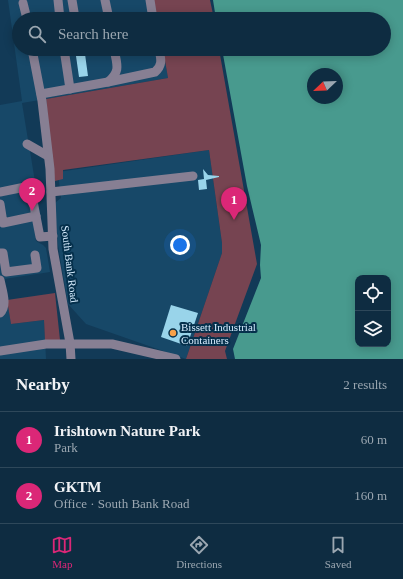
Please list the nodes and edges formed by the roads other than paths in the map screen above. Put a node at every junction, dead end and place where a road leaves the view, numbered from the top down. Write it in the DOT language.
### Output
graph roads {
  1 [pos="58,0"];
  2 [pos="72,0"];
  3 [pos="105,0"];
  4 [pos="150,0"];
  5 [pos="23,3"];
  6 [pos="25,12"];
  7 [pos="59,12"];
  8 [pos="74,12"];
  9 [pos="108,12"];
  10 [pos="152,12"];
  11 [pos="33,56"];
  12 [pos="65,56"];
  13 [pos="115,56"];
  14 [pos="160,56"];
  15 [pos="108,82"];
  16 [pos="70,89"];
  17 [pos="41,97"];
  18 [pos="27,144"];
  19 [pos="48,156"];
  20 [pos="193,176"];
  21 [pos="0,192"];
  22 [pos="51,192"];
  23 [pos="0,204"];
  24 [pos="36,216"];
  25 [pos="53,236"];
  26 [pos="0,253"];
  27 [pos="35,255"];
  28 [pos="0,280"];
  29 [pos="0,313"];
  30 [pos="70,343"];
  31 [pos="0,351"];
  32 [pos="70,359"];
  33 [pos="176,359"];
  1 -- 7 [label="street"];
  2 -- 8 [label="street"];
  3 -- 9 [label="street"];
  4 -- 10 [label="street"];
  5 -- 6 [label="street"];
  11 -- 17 [label="street, South Bank Road"];
  12 -- 16 [label="street"];
  13 -- 15 [label="street"];
  14 -- 15 [label="street"];
  15 -- 16 [label="street"];
  16 -- 17 [label="street"];
  17 -- 19 [label="street, South Bank Road"];
  18 -- 19 [label="street"];
  19 -- 22 [label="street, South Bank Road"];
  20 -- 22 [label="street"];
  21 -- 24 [label="street"];
  22 -- 25 [label="street, South Bank Road"];
  23 -- 24 [label="street"];
  24 -- 25 [label="street"];
  25 -- 30 [label="street, South Bank Road"];
  26 -- 27 [label="street"];
  28 -- 29 [label="street"];
  30 -- 31 [label="street"];
  30 -- 32 [label="street, South Bank Road"];
  30 -- 33 [label="street"];
}
